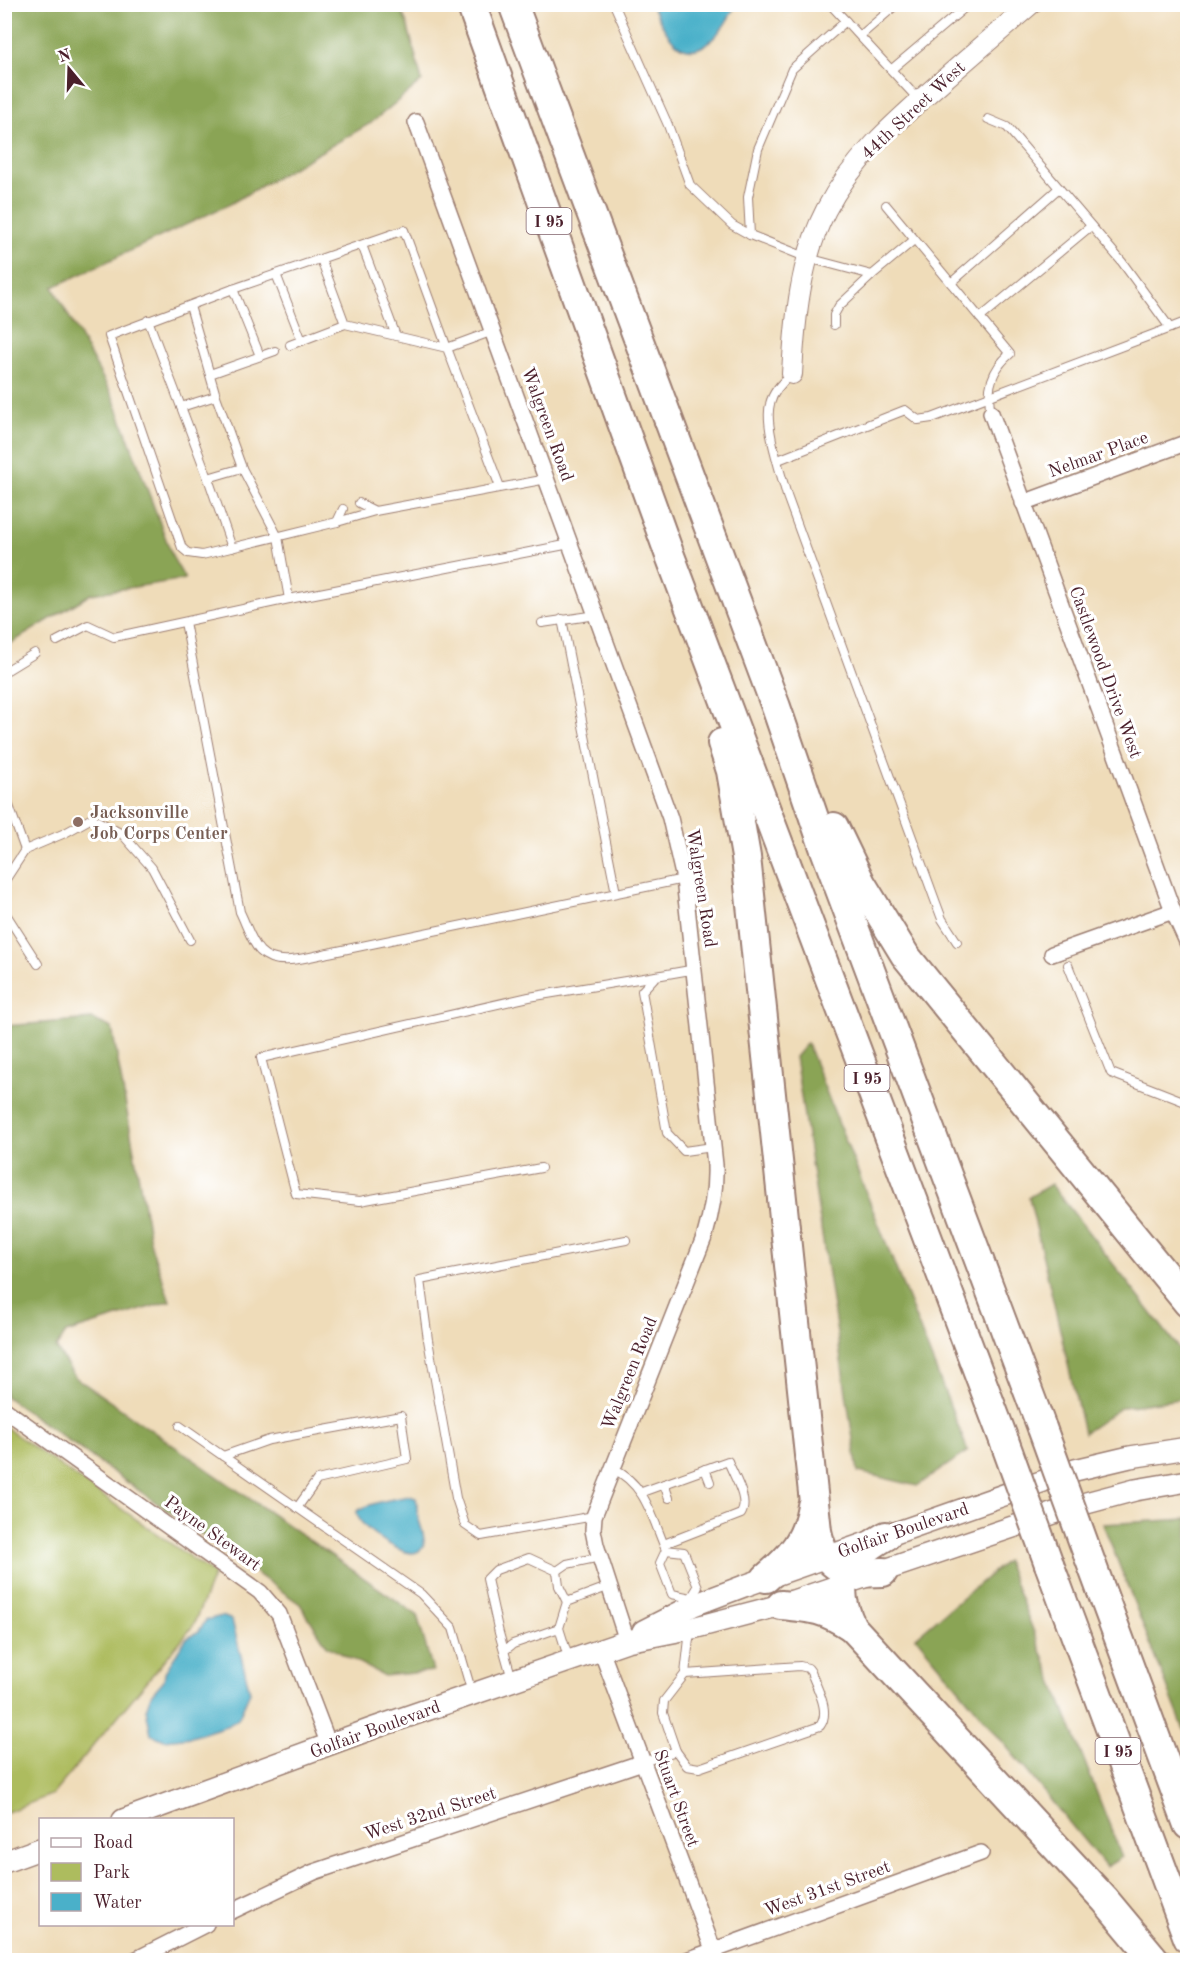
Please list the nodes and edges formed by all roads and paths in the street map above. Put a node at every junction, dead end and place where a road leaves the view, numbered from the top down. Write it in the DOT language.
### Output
graph roads {
  1 [pos="471,4"];
  2 [pos="513,4"];
  3 [pos="615,4"];
  4 [pos="897,4"];
  5 [pos="969,4"];
  6 [pos="1030,4"];
  7 [pos="831,5"];
  8 [pos="846,21"];
  9 [pos="860,36"];
  10 [pos="892,69"];
  11 [pos="920,101"];
  12 [pos="988,119"];
  13 [pos="416,122"];
  14 [pos="1059,188"];
  15 [pos="886,205"];
  16 [pos="1091,226"];
  17 [pos="750,235"];
  18 [pos="914,240"];
  19 [pos="362,244"];
  20 [pos="808,258"];
  21 [pos="321,259"];
  22 [pos="276,274"];
  23 [pos="872,275"];
  24 [pos="951,283"];
  25 [pos="233,289"];
  26 [pos="190,306"];
  27 [pos="980,318"];
  28 [pos="148,320"];
  29 [pos="1188,321"];
  30 [pos="345,324"];
  31 [pos="834,325"];
  32 [pos="1170,328"];
  33 [pos="493,331"];
  34 [pos="396,336"];
  35 [pos="302,341"];
  36 [pos="290,345"];
  37 [pos="447,348"];
  38 [pos="275,351"];
  39 [pos="260,356"];
  40 [pos="210,374"];
  41 [pos="792,374"];
  42 [pos="216,396"];
  43 [pos="989,405"];
  44 [pos="181,407"];
  45 [pos="1188,442"];
  46 [pos="778,460"];
  47 [pos="242,468"];
  48 [pos="208,478"];
  49 [pos="548,479"];
  50 [pos="500,487"];
  51 [pos="359,503"];
  52 [pos="1023,503"];
  53 [pos="343,509"];
  54 [pos="375,511"];
  55 [pos="337,522"];
  56 [pos="278,537"];
  57 [pos="571,544"];
  58 [pos="231,548"];
  59 [pos="669,553"];
  60 [pos="289,599"];
  61 [pos="597,615"];
  62 [pos="562,619"];
  63 [pos="185,622"];
  64 [pos="543,623"];
  65 [pos="57,641"];
  66 [pos="35,653"];
  67 [pos="4,672"];
  68 [pos="776,707"];
  69 [pos="4,792"];
  70 [pos="25,850"];
  71 [pos="684,879"];
  72 [pos="4,882"];
  73 [pos="616,893"];
  74 [pos="4,911"];
  75 [pos="1173,911"];
  76 [pos="190,940"];
  77 [pos="957,942"];
  78 [pos="1188,944"];
  79 [pos="1052,954"];
  80 [pos="38,964"];
  81 [pos="1068,964"];
  82 [pos="696,969"];
  83 [pos="657,976"];
  84 [pos="1188,1103"];
  85 [pos="713,1147"];
  86 [pos="541,1168"];
  87 [pos="626,1240"];
  88 [pos="1188,1303"];
  89 [pos="4,1409"];
  90 [pos="180,1426"];
  91 [pos="1188,1448"];
  92 [pos="224,1456"];
  93 [pos="612,1469"];
  94 [pos="705,1469"];
  95 [pos="1188,1481"];
  96 [pos="710,1482"];
  97 [pos="664,1484"];
  98 [pos="642,1492"];
  99 [pos="669,1498"];
  100 [pos="813,1501"];
  101 [pos="297,1508"];
  102 [pos="594,1516"];
  103 [pos="886,1536"];
  104 [pos="665,1547"];
  105 [pos="600,1557"];
  106 [pos="558,1571"];
  107 [pos="838,1571"];
  108 [pos="883,1572"];
  109 [pos="766,1578"];
  110 [pos="610,1586"];
  111 [pos="567,1602"];
  112 [pos="781,1605"];
  113 [pos="688,1615"];
  114 [pos="852,1628"];
  115 [pos="559,1629"];
  116 [pos="627,1641"];
  117 [pos="505,1650"];
  118 [pos="601,1650"];
  119 [pos="569,1661"];
  120 [pos="685,1674"];
  121 [pos="513,1680"];
  122 [pos="472,1694"];
  123 [pos="329,1745"];
  124 [pos="676,1751"];
  125 [pos="643,1762"];
  126 [pos="128,1818"];
  127 [pos="1188,1825"];
  128 [pos="39,1849"];
  129 [pos="981,1853"];
  130 [pos="4,1862"];
  131 [pos="234,1910"];
  132 [pos="202,1926"];
  133 [pos="1188,1938"];
  134 [pos="715,1956"];
  135 [pos="135,1960"];
  136 [pos="687,1960"];
  137 [pos="1155,1960"];
  1 -- 59 [label="highway, I 95"];
  2 -- 68 [label="highway, I 95"];
  3 -- 17 [label="lane"];
  4 -- 9 [label="lane"];
  5 -- 10 [label="lane"];
  6 -- 11 [label="street, 44th Street West"];
  7 -- 8 [label="lane"];
  8 -- 9 [label="lane"];
  8 -- 17 [label="lane"];
  9 -- 10 [label="lane"];
  10 -- 11 [label="lane"];
  11 -- 20 [label="street, 44th Street West"];
  12 -- 14 [label="lane"];
  13 -- 33 [label="street, Walgreen Road"];
  14 -- 16 [label="lane"];
  14 -- 24 [label="lane"];
  15 -- 18 [label="lane"];
  16 -- 27 [label="lane"];
  16 -- 32 [label="lane"];
  17 -- 20 [label="lane"];
  18 -- 23 [label="lane"];
  18 -- 24 [label="lane"];
  19 -- 21 [label="lane"];
  19 -- 34 [label="lane"];
  19 -- 37 [label="lane"];
  20 -- 23 [label="lane"];
  20 -- 41 [label="street, 44th Street West"];
  21 -- 22 [label="lane"];
  21 -- 30 [label="lane"];
  22 -- 25 [label="lane"];
  22 -- 35 [label="lane"];
  23 -- 31 [label="lane"];
  24 -- 27 [label="lane"];
  25 -- 26 [label="lane"];
  25 -- 39 [label="lane"];
  26 -- 28 [label="lane"];
  26 -- 40 [label="lane"];
  27 -- 43 [label="lane"];
  28 -- 44 [label="lane"];
  28 -- 58 [label="lane"];
  29 -- 32 [label="lane"];
  30 -- 34 [label="lane"];
  30 -- 35 [label="lane"];
  32 -- 43 [label="lane"];
  33 -- 37 [label="lane"];
  33 -- 49 [label="street, Walgreen Road"];
  34 -- 37 [label="lane"];
  35 -- 36 [label="lane"];
  37 -- 50 [label="lane"];
  38 -- 39 [label="lane"];
  39 -- 40 [label="lane"];
  40 -- 42 [label="lane"];
  41 -- 46 [label="lane"];
  42 -- 44 [label="lane"];
  42 -- 47 [label="lane"];
  43 -- 46 [label="lane"];
  43 -- 52 [label="street, Castlewood Drive West"];
  44 -- 48 [label="lane"];
  45 -- 52 [label="street, Nelmar Place"];
  46 -- 77 [label="lane"];
  47 -- 48 [label="lane"];
  47 -- 56 [label="lane"];
  48 -- 58 [label="lane"];
  49 -- 50 [label="lane"];
  49 -- 57 [label="street, Walgreen Road"];
  50 -- 54 [label="lane"];
  51 -- 54 [label="lane"];
  52 -- 75 [label="street, Castlewood Drive West"];
  53 -- 55 [label="lane"];
  54 -- 55 [label="lane"];
  55 -- 56 [label="lane"];
  56 -- 58 [label="lane"];
  56 -- 60 [label="lane"];
  57 -- 60 [label="lane"];
  57 -- 61 [label="street, Walgreen Road"];
  59 -- 100 [label="highway"];
  59 -- 133 [label="highway, I 95, bridge"];
  60 -- 63 [label="lane"];
  61 -- 62 [label="lane"];
  61 -- 71 [label="street, Walgreen Road"];
  62 -- 64 [label="lane"];
  62 -- 73 [label="lane"];
  63 -- 65 [label="lane"];
  63 -- 73 [label="lane"];
  66 -- 67 [label="lane"];
  68 -- 88 [label="highway"];
  68 -- 127 [label="highway, I 95, bridge"];
  69 -- 70 [label="lane"];
  70 -- 72 [label="lane"];
  70 -- 76 [label="lane"];
  71 -- 73 [label="lane"];
  71 -- 82 [label="street, Walgreen Road"];
  74 -- 80 [label="lane"];
  75 -- 78 [label="street, Castlewood Drive West"];
  75 -- 79 [label="street"];
  81 -- 84 [label="lane"];
  82 -- 83 [label="lane"];
  82 -- 85 [label="street, Walgreen Road"];
  83 -- 85 [label="lane"];
  83 -- 86 [label="lane"];
  85 -- 93 [label="street, Walgreen Road"];
  87 -- 102 [label="lane"];
  89 -- 123 [label="street, Payne Stewart"];
  90 -- 92 [label="lane"];
  91 -- 103 [label="main road, Golfair Boulevard"];
  92 -- 101 [label="lane"];
  92 -- 101 [label="lane"];
  93 -- 98 [label="lane"];
  93 -- 102 [label="street, Walgreen Road"];
  94 -- 96 [label="lane"];
  94 -- 97 [label="lane"];
  94 -- 104 [label="lane"];
  95 -- 108 [label="main road, Golfair Boulevard"];
  97 -- 98 [label="lane"];
  97 -- 99 [label="lane"];
  98 -- 104 [label="lane"];
  100 -- 107 [label="highway"];
  100 -- 109 [label="highway"];
  101 -- 122 [label="lane"];
  102 -- 105 [label="street, Walgreen Road"];
  103 -- 107 [label="highway"];
  104 -- 113 [label="lane"];
  104 -- 113 [label="lane"];
  105 -- 106 [label="lane"];
  105 -- 110 [label="street, Walgreen Road"];
  106 -- 111 [label="lane"];
  106 -- 117 [label="lane"];
  107 -- 108 [label="highway"];
  107 -- 109 [label="main road, Golfair Boulevard"];
  107 -- 112 [label="main road, Golfair Boulevard"];
  107 -- 114 [label="highway"];
  109 -- 113 [label="main road, Golfair Boulevard"];
  110 -- 111 [label="lane"];
  110 -- 116 [label="street, Walgreen Road"];
  111 -- 115 [label="lane"];
  112 -- 113 [label="main road, Golfair Boulevard"];
  112 -- 114 [label="highway"];
  113 -- 116 [label="main road, Golfair Boulevard"];
  113 -- 120 [label="lane"];
  114 -- 137 [label="highway"];
  115 -- 117 [label="lane"];
  115 -- 119 [label="lane"];
  116 -- 118 [label="main road, Golfair Boulevard"];
  117 -- 121 [label="lane"];
  118 -- 119 [label="main road, Golfair Boulevard"];
  118 -- 125 [label="street, Stuart Street"];
  119 -- 121 [label="main road, Golfair Boulevard"];
  120 -- 124 [label="lane"];
  120 -- 124 [label="lane"];
  121 -- 122 [label="main road, Golfair Boulevard"];
  122 -- 123 [label="main road, Golfair Boulevard"];
  123 -- 126 [label="main road, Golfair Boulevard"];
  124 -- 125 [label="lane"];
  125 -- 131 [label="street, West 32nd Street"];
  125 -- 134 [label="street, Stuart Street"];
  128 -- 130 [label="main road"];
  129 -- 134 [label="street, West 31st Street"];
  132 -- 135 [label="street"];
  134 -- 136 [label="street, West 31st Street"];
}
